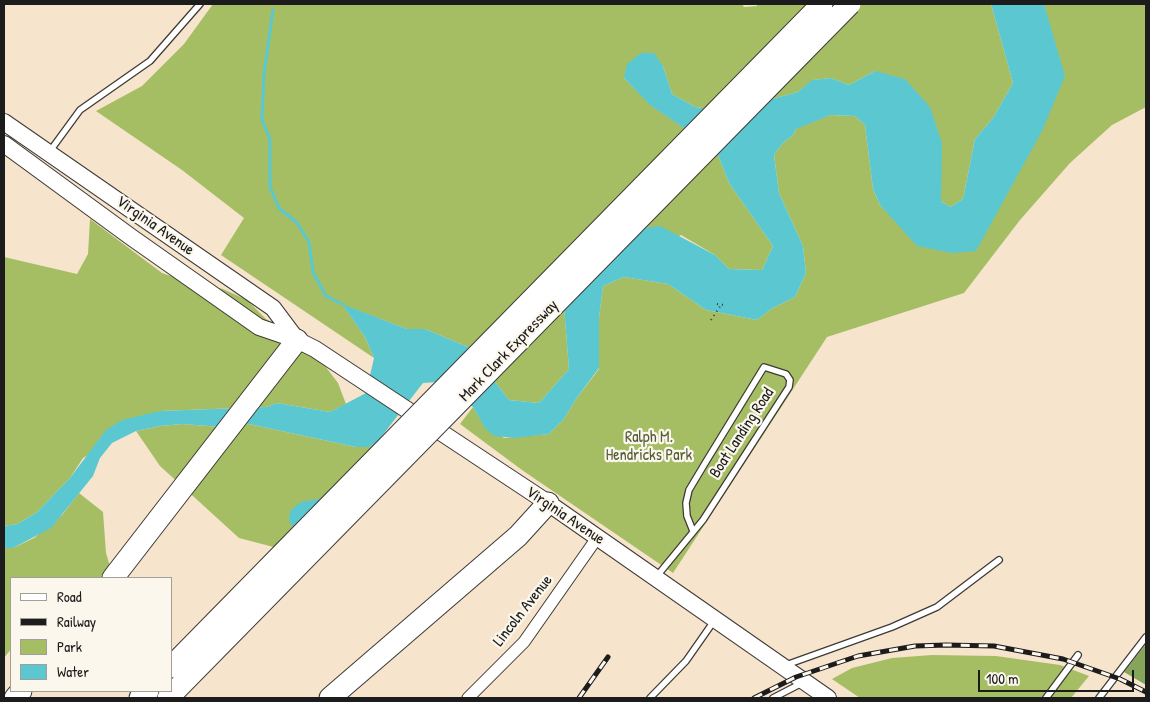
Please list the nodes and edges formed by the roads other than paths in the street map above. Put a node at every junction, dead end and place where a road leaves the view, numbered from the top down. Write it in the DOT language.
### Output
graph roads {
  1 [pos="200,4"];
  2 [pos="822,4"];
  3 [pos="850,4"];
  4 [pos="4,122"];
  5 [pos="4,144"];
  6 [pos="49,153"];
  7 [pos="37,167"];
  8 [pos="162,232"];
  9 [pos="149,250"];
  10 [pos="306,344"];
  11 [pos="548,503"];
  12 [pos="693,531"];
  13 [pos="597,538"];
  14 [pos="999,560"];
  15 [pos="114,577"];
  16 [pos="655,577"];
  17 [pos="716,619"];
  18 [pos="1146,637"];
  19 [pos="1078,655"];
  20 [pos="172,666"];
  21 [pos="782,667"];
  22 [pos="804,682"];
  23 [pos="168,698"];
  24 [pos="330,698"];
  25 [pos="468,698"];
  26 [pos="650,698"];
  27 [pos="773,698"];
  28 [pos="828,698"];
  29 [pos="1046,698"];
  30 [pos="1099,698"];
  1 -- 6 [label="lane"];
  2 -- 20 [label="highway, Mark Clark Expressway, bridge"];
  3 -- 23 [label="highway, Mark Clark Expressway, bridge"];
  4 -- 6 [label="main road, Virginia Avenue"];
  5 -- 7 [label="main road, Virginia Avenue"];
  6 -- 7 [label="main road"];
  6 -- 8 [label="main road, Virginia Avenue"];
  7 -- 9 [label="main road, Virginia Avenue"];
  8 -- 9 [label="main road"];
  8 -- 10 [label="main road, Virginia Avenue"];
  9 -- 10 [label="main road, Virginia Avenue"];
  10 -- 11 [label="main road, Virginia Avenue, bridge"];
  10 -- 15 [label="highway"];
  11 -- 13 [label="main road, Virginia Avenue"];
  11 -- 24 [label="highway"];
  12 -- 12 [label="lane, Boat Landing Road"];
  12 -- 16 [label="lane, Boat Landing Road"];
  13 -- 16 [label="main road, Virginia Avenue"];
  13 -- 25 [label="street, Lincoln Avenue"];
  14 -- 21 [label="lane"];
  16 -- 17 [label="main road, Virginia Avenue"];
  17 -- 21 [label="main road, Virginia Avenue"];
  17 -- 26 [label="lane"];
  18 -- 30 [label="lane"];
  19 -- 29 [label="lane"];
  21 -- 22 [label="main road, Virginia Avenue"];
  22 -- 27 [label="lane"];
  22 -- 28 [label="main road, Virginia Avenue"];
}
